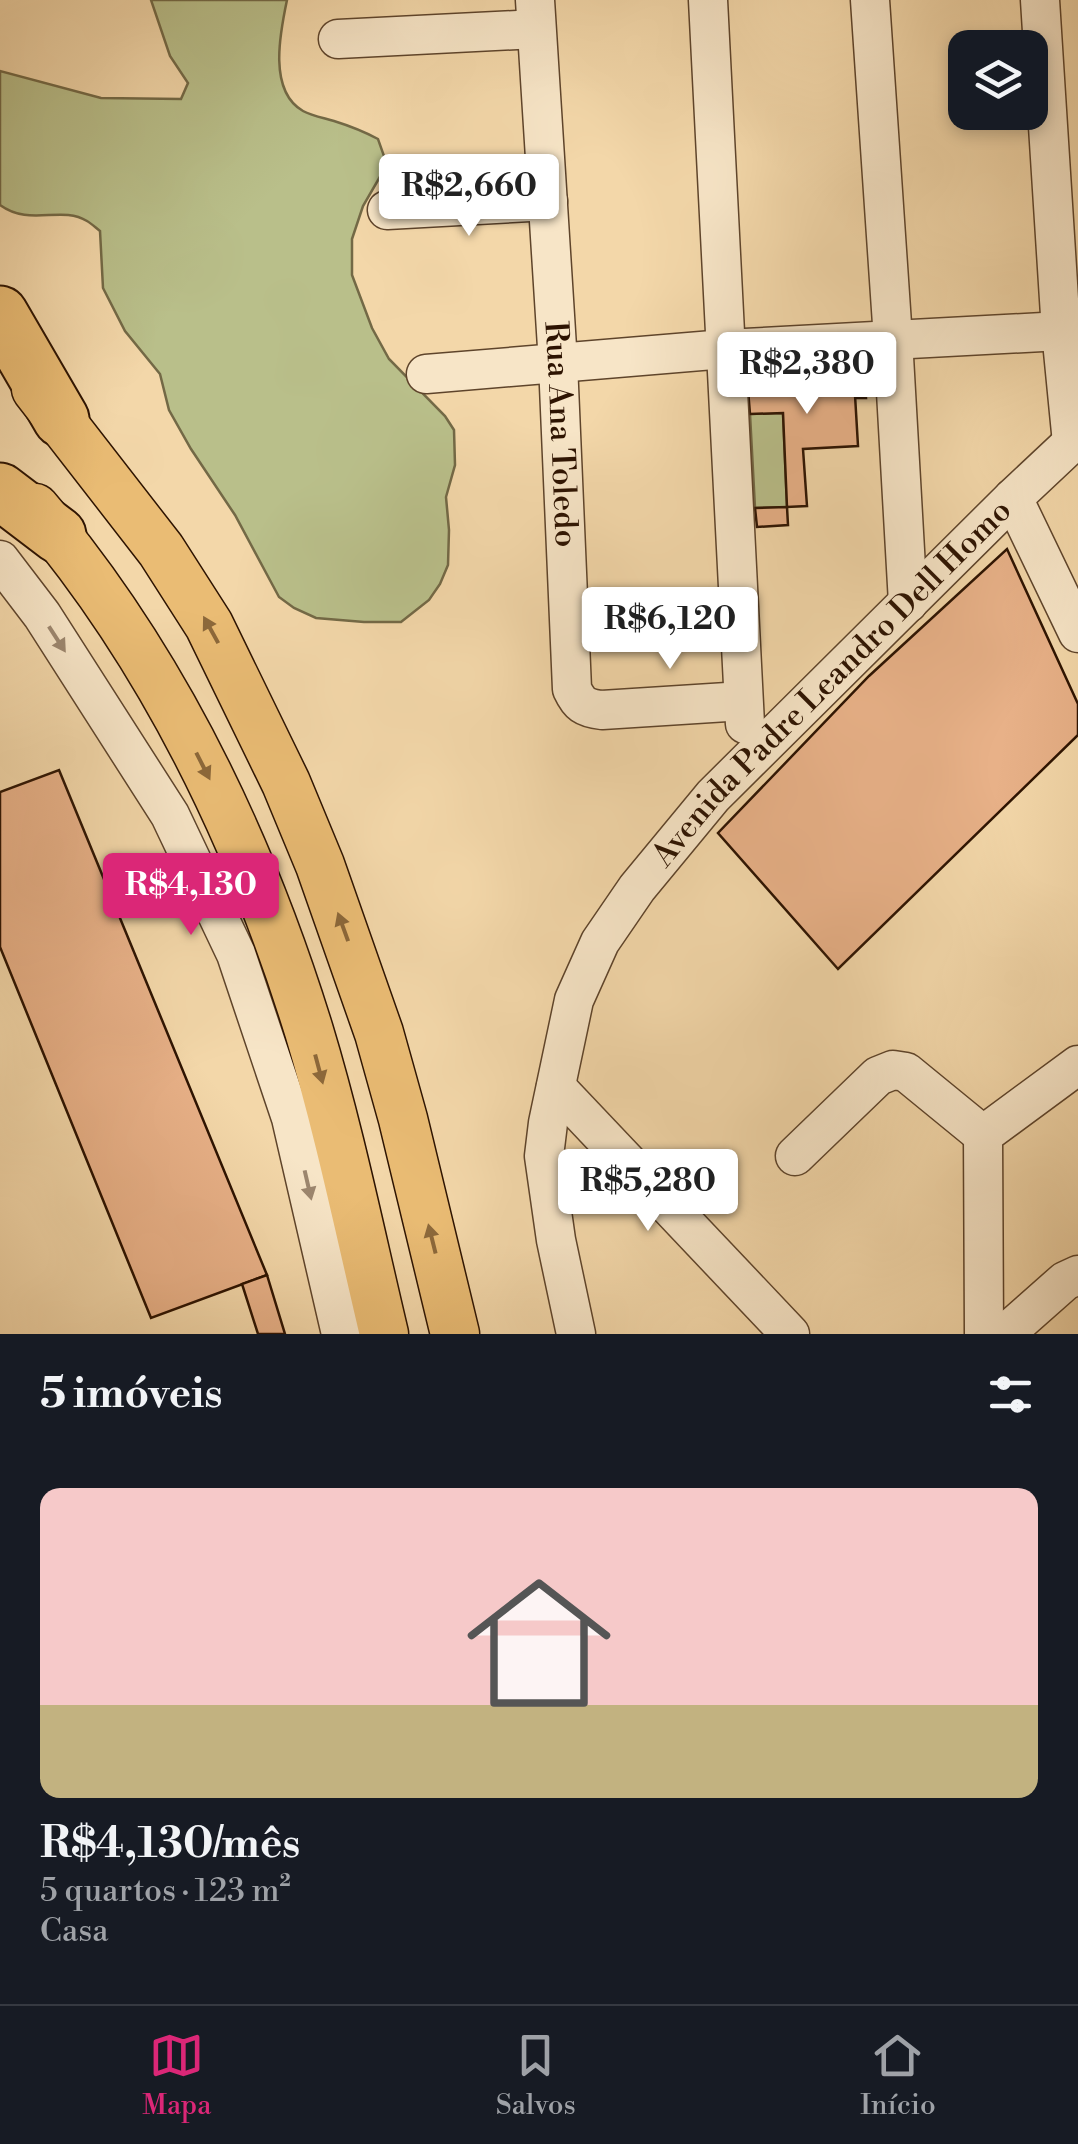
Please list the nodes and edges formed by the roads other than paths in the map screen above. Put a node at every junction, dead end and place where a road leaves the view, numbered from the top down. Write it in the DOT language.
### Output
graph roads {
  1 [pos="708,0"];
  2 [pos="870,0"];
  3 [pos="1040,0"];
  4 [pos="536,14"];
  5 [pos="338,39"];
  6 [pos="548,201"];
  7 [pos="388,210"];
  8 [pos="0,314"];
  9 [pos="1061,331"];
  10 [pos="894,339"];
  11 [pos="0,345"];
  12 [pos="725,348"];
  13 [pos="558,363"];
  14 [pos="426,374"];
  15 [pos="61,419"];
  16 [pos="1075,440"];
  17 [pos="0,466"];
  18 [pos="0,491"];
  19 [pos="1013,498"];
  20 [pos="58,536"];
  21 [pos="0,560"];
  22 [pos="908,603"];
  23 [pos="1078,633"];
  24 [pos="743,701"];
  25 [pos="749,761"];
  26 [pos="1078,1064"];
  27 [pos="556,1086"];
  28 [pos="983,1135"];
  29 [pos="795,1156"];
  30 [pos="1078,1275"];
  31 [pos="341,1334"];
  32 [pos="384,1334"];
  33 [pos="455,1334"];
  34 [pos="576,1334"];
  35 [pos="790,1334"];
  36 [pos="984,1334"];
  37 [pos="1006,1334"];
  1 -- 12 [label="street"];
  2 -- 10 [label="street"];
  3 -- 9 [label="street"];
  4 -- 5 [label="street"];
  4 -- 6 [label="street, Rua Ana Toledo"];
  6 -- 7 [label="street"];
  6 -- 13 [label="street, Rua Ana Toledo"];
  8 -- 15 [label="highway"];
  9 -- 10 [label="street"];
  9 -- 16 [label="street"];
  10 -- 12 [label="street"];
  10 -- 22 [label="street"];
  11 -- 15 [label="main road"];
  12 -- 13 [label="street"];
  12 -- 24 [label="street"];
  13 -- 14 [label="street"];
  13 -- 24 [label="street, Rua Ana Toledo"];
  33 -- 15 [label="main road, one-way"];
  16 -- 19 [label="street, Avenida Padre Leandro Dell Homo"];
  17 -- 20 [label="main road"];
  18 -- 20 [label="highway"];
  19 -- 22 [label="street, Avenida Padre Leandro Dell Homo"];
  19 -- 23 [label="street"];
  20 -- 32 [label="main road, one-way"];
  21 -- 31 [label="street, one-way"];
  22 -- 25 [label="street, Avenida Padre Leandro Dell Homo"];
  24 -- 25 [label="street"];
  25 -- 27 [label="street, Avenida Padre Leandro Dell Homo"];
  26 -- 28 [label="street"];
  27 -- 34 [label="street, Avenida Padre Leandro Dell Homo"];
  27 -- 35 [label="street"];
  28 -- 29 [label="street"];
  28 -- 36 [label="street"];
  30 -- 37 [label="street"];
}
